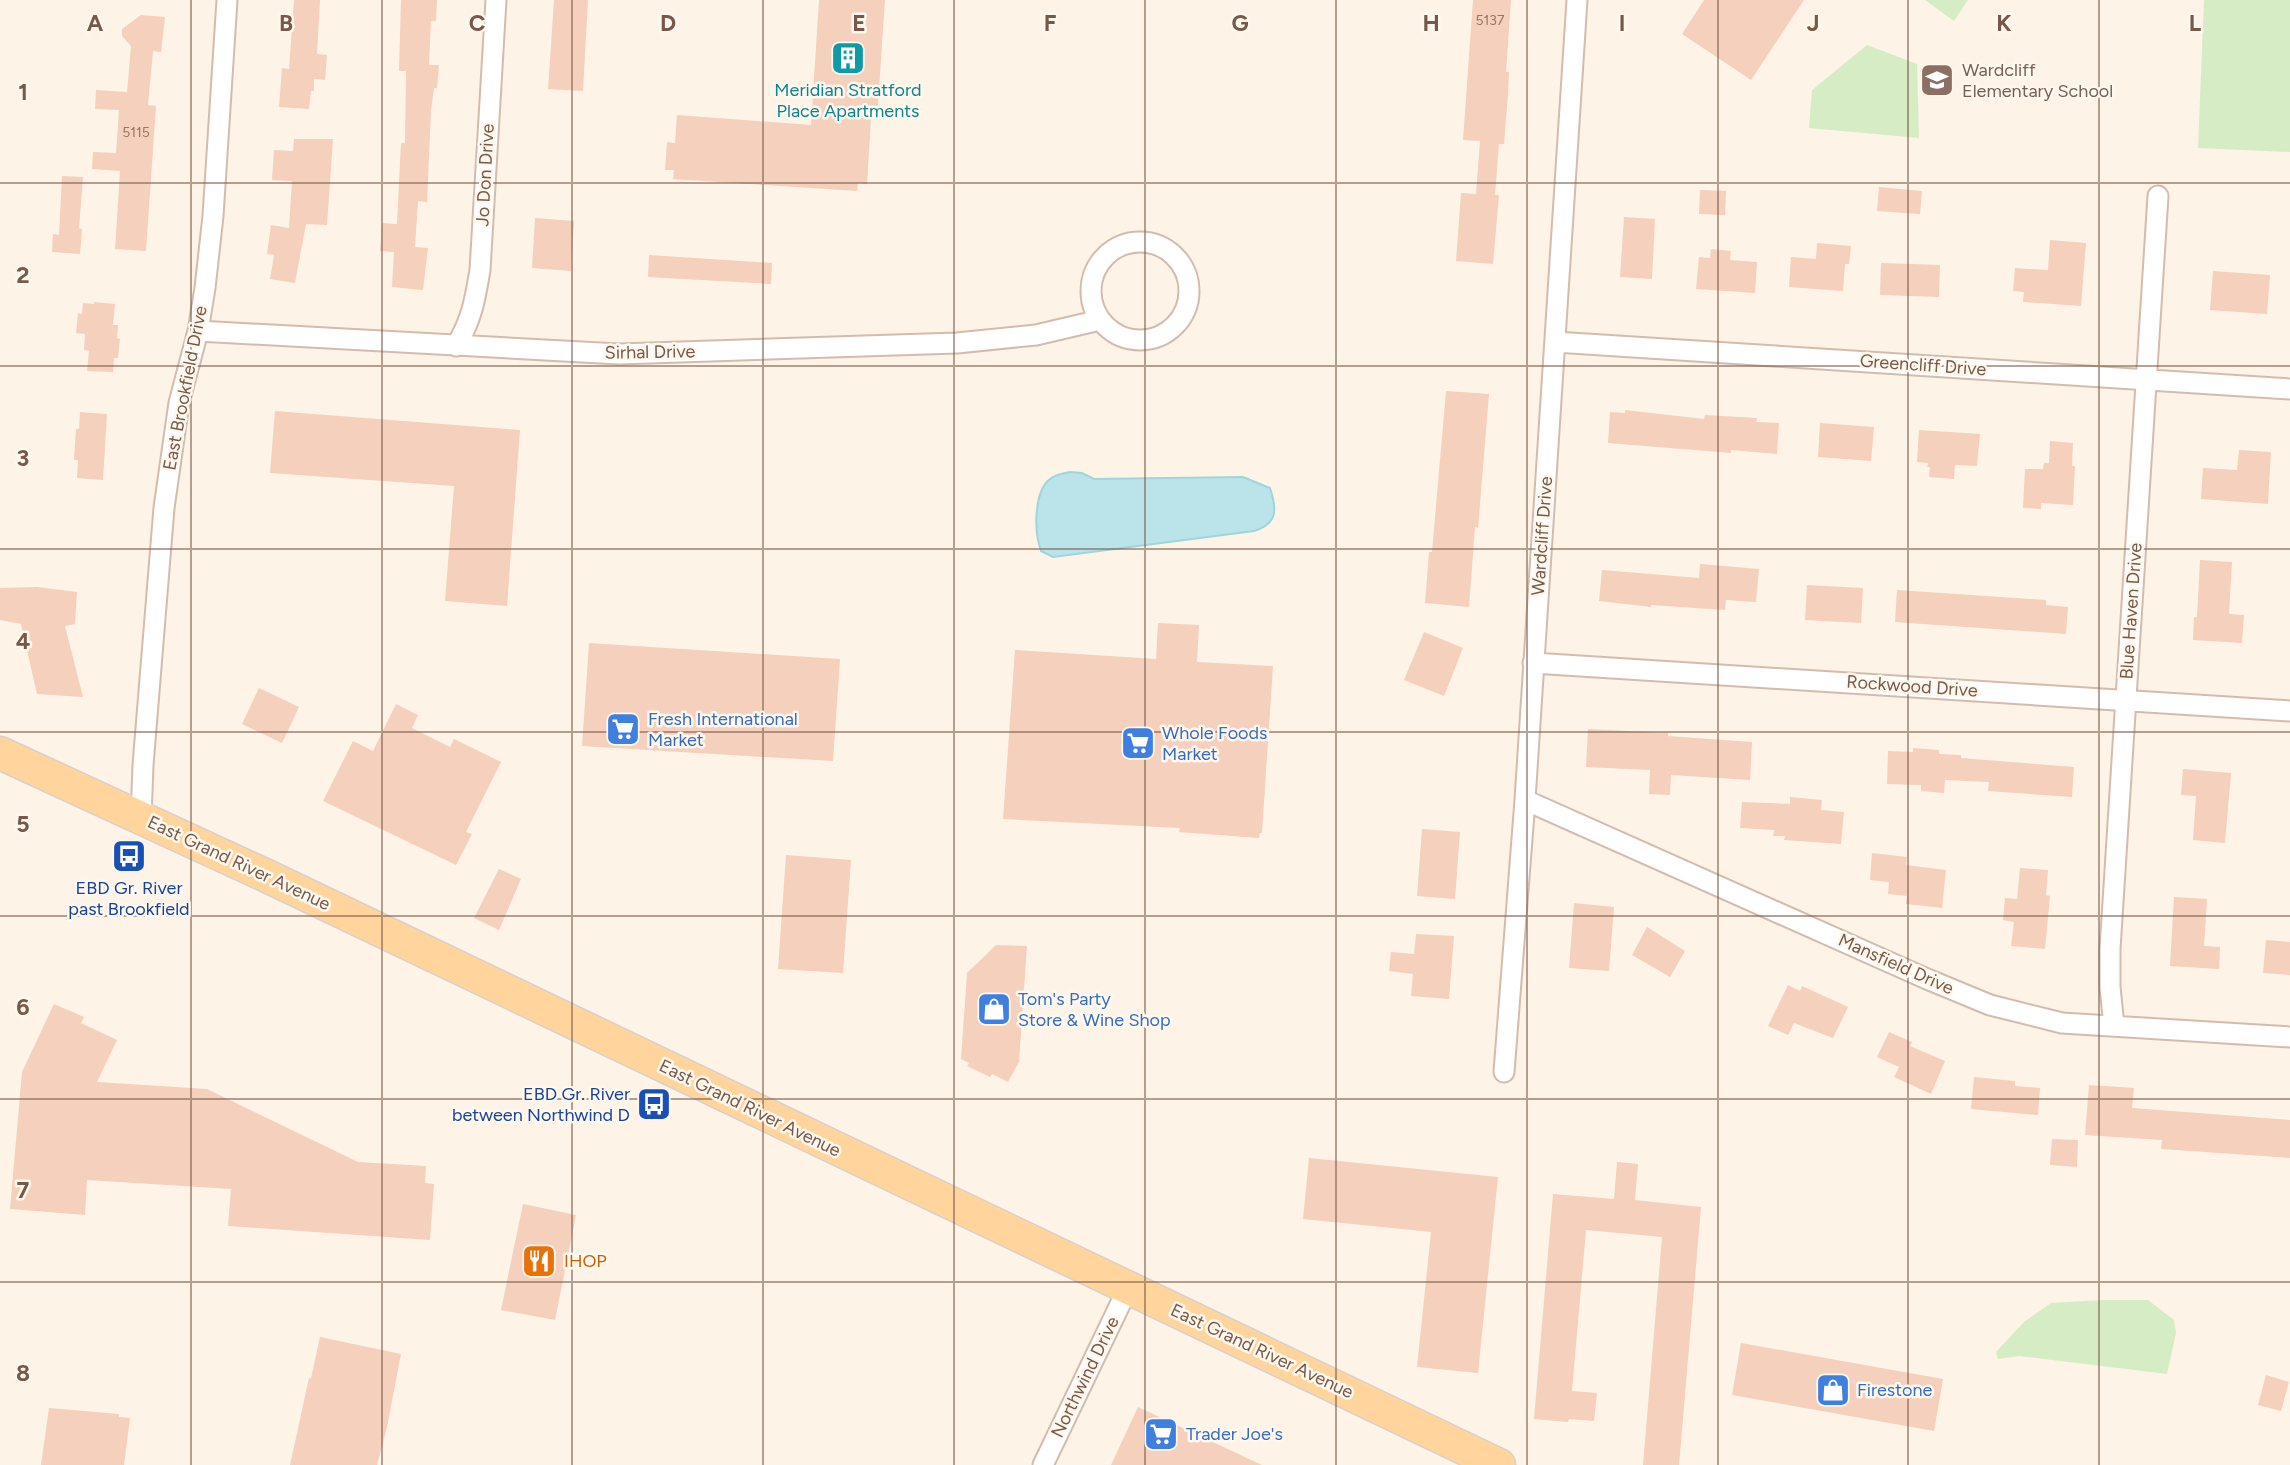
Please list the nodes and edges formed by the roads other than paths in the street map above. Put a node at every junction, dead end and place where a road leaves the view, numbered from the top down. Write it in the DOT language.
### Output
graph roads {
  1 [pos="227,0"];
  2 [pos="496,0"];
  3 [pos="1577,0"];
  4 [pos="2158,196"];
  5 [pos="1100,320"];
  6 [pos="198,331"];
  7 [pos="1555,342"];
  8 [pos="456,346"];
  9 [pos="2146,379"];
  10 [pos="2290,389"];
  11 [pos="1533,663"];
  12 [pos="2126,699"];
  13 [pos="2290,711"];
  14 [pos="0,753"];
  15 [pos="1525,800"];
  16 [pos="141,818"];
  17 [pos="2114,1026"];
  18 [pos="2290,1037"];
  19 [pos="1504,1072"];
  20 [pos="1128,1288"];
  21 [pos="1043,1465"];
  22 [pos="1500,1465"];
  1 -- 6 [label="street, East Brookfield Drive"];
  2 -- 8 [label="street, Jo Don Drive"];
  3 -- 7 [label="street, Wardcliff Drive"];
  4 -- 9 [label="street, Blue Haven Drive"];
  5 -- 5 [label="street"];
  5 -- 8 [label="street, Sirhal Drive"];
  6 -- 8 [label="street, Sirhal Drive"];
  6 -- 16 [label="street, East Brookfield Drive"];
  7 -- 9 [label="street, Greencliff Drive"];
  7 -- 11 [label="street, Wardcliff Drive"];
  9 -- 10 [label="street, Greencliff Drive"];
  9 -- 12 [label="street, Blue Haven Drive"];
  11 -- 12 [label="street, Rockwood Drive"];
  11 -- 15 [label="street, Wardcliff Drive"];
  12 -- 13 [label="street, Rockwood Drive"];
  12 -- 17 [label="street, Blue Haven Drive"];
  14 -- 16 [label="main road, East Grand River Avenue"];
  15 -- 17 [label="street, Mansfield Drive"];
  15 -- 19 [label="street, Wardcliff Drive"];
  16 -- 20 [label="main road, East Grand River Avenue"];
  17 -- 18 [label="street, Mansfield Drive"];
  20 -- 21 [label="street, Northwind Drive"];
  20 -- 22 [label="main road, East Grand River Avenue"];
}
